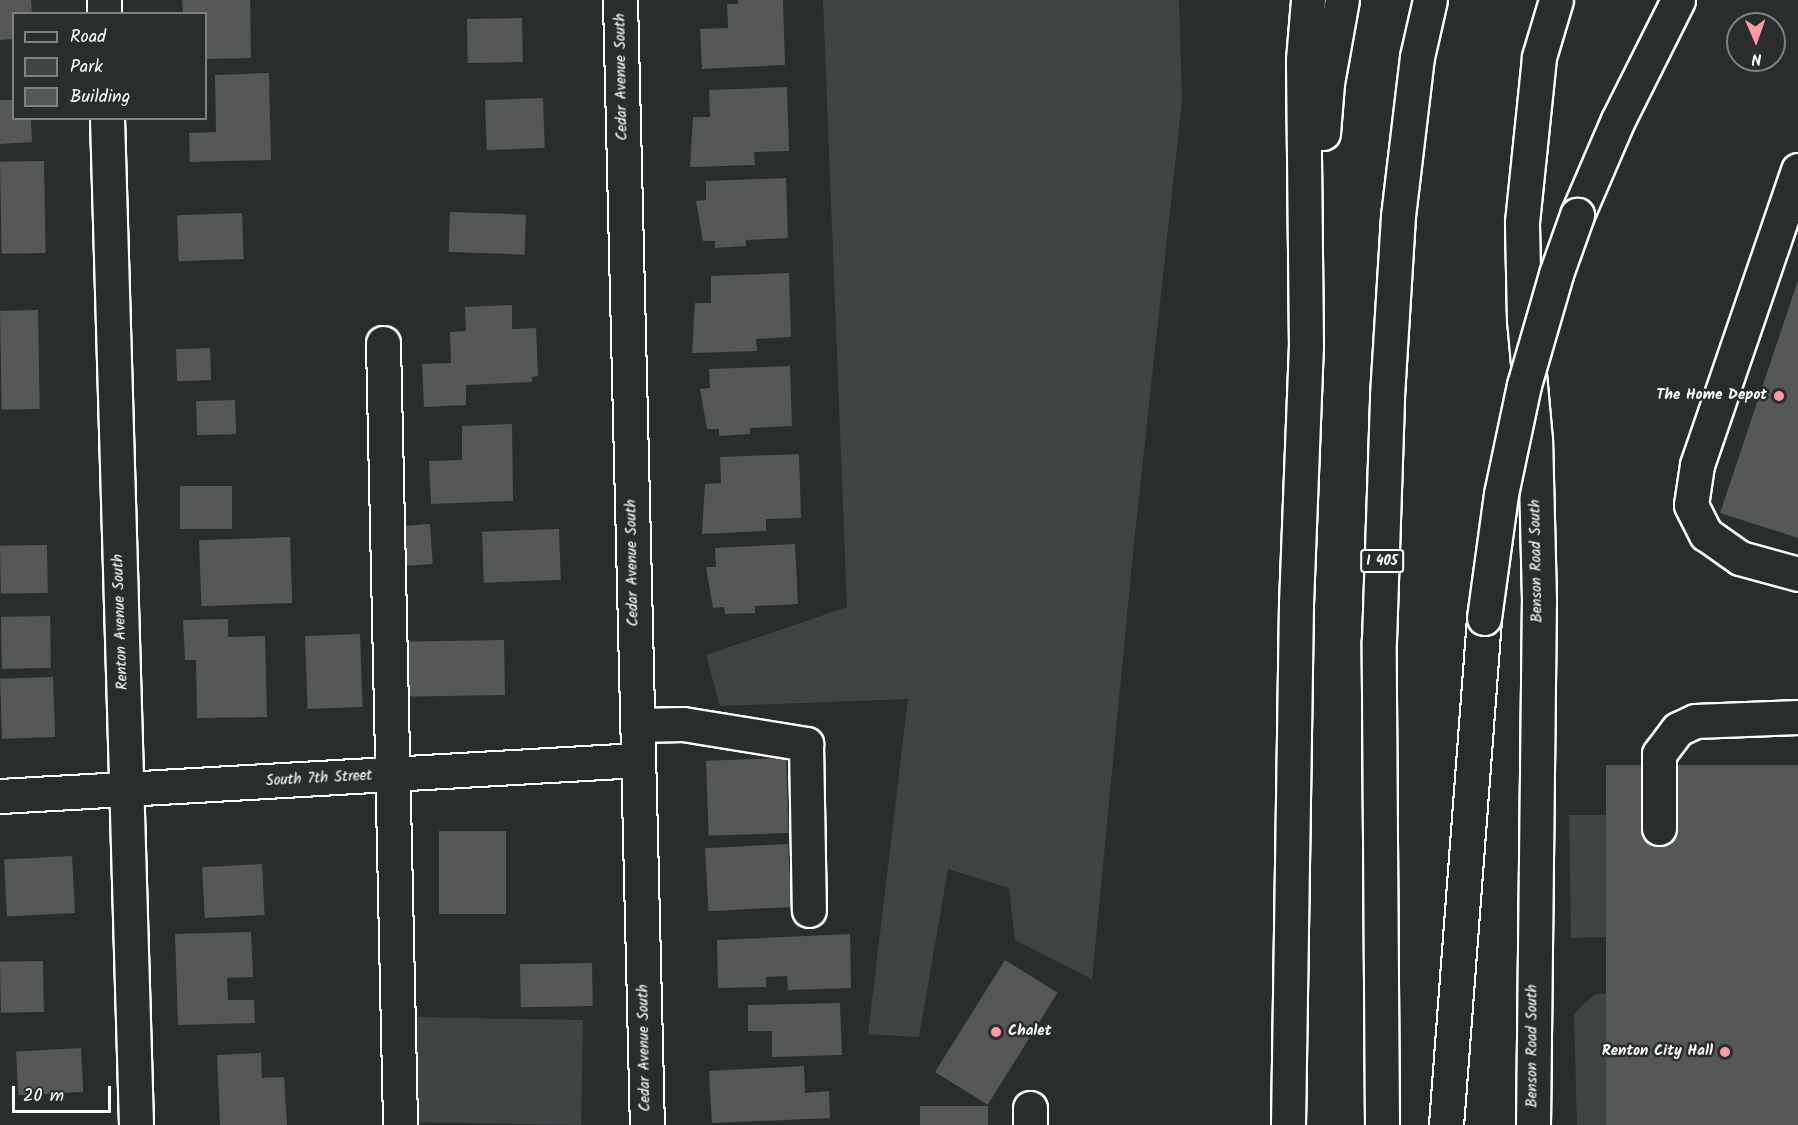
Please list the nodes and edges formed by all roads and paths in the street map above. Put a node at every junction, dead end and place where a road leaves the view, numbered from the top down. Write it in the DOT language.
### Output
graph roads {
  1 [pos="620,0"];
  2 [pos="1308,0"];
  3 [pos="1342,0"];
  4 [pos="1430,0"];
  5 [pos="1556,0"];
  6 [pos="1678,0"];
  7 [pos="107,120"];
  8 [pos="1798,170"];
  9 [pos="383,343"];
  10 [pos="1306,347"];
  11 [pos="1798,574"];
  12 [pos="1798,717"];
  13 [pos="637,724"];
  14 [pos="638,760"];
  15 [pos="394,774"];
  16 [pos="125,790"];
  17 [pos="0,796"];
  18 [pos="1659,828"];
  19 [pos="809,910"];
  20 [pos="136,1125"];
  21 [pos="400,1125"];
  22 [pos="647,1125"];
  23 [pos="1288,1125"];
  24 [pos="1382,1125"];
  25 [pos="1446,1125"];
  26 [pos="1533,1125"];
  1 -- 13 [label="main road, Cedar Avenue South"];
  2 -- 10 [label="main road"];
  3 -- 10 [label="main road"];
  4 -- 24 [label="main road, I 405"];
  5 -- 26 [label="main road, Benson Road South"];
  6 -- 25 [label="main road, bridge"];
  7 -- 16 [label="main road, Renton Avenue South"];
  8 -- 11 [label="main road"];
  9 -- 15 [label="main road"];
  10 -- 23 [label="main road"];
  12 -- 18 [label="main road"];
  13 -- 14 [label="main road, Cedar Avenue South"];
  13 -- 19 [label="main road"];
  14 -- 15 [label="main road, South 7th Street"];
  14 -- 22 [label="main road, Cedar Avenue South"];
  15 -- 16 [label="main road, South 7th Street"];
  15 -- 21 [label="main road"];
  16 -- 17 [label="main road, South 7th Street"];
  16 -- 20 [label="main road, Renton Avenue South"];
}
